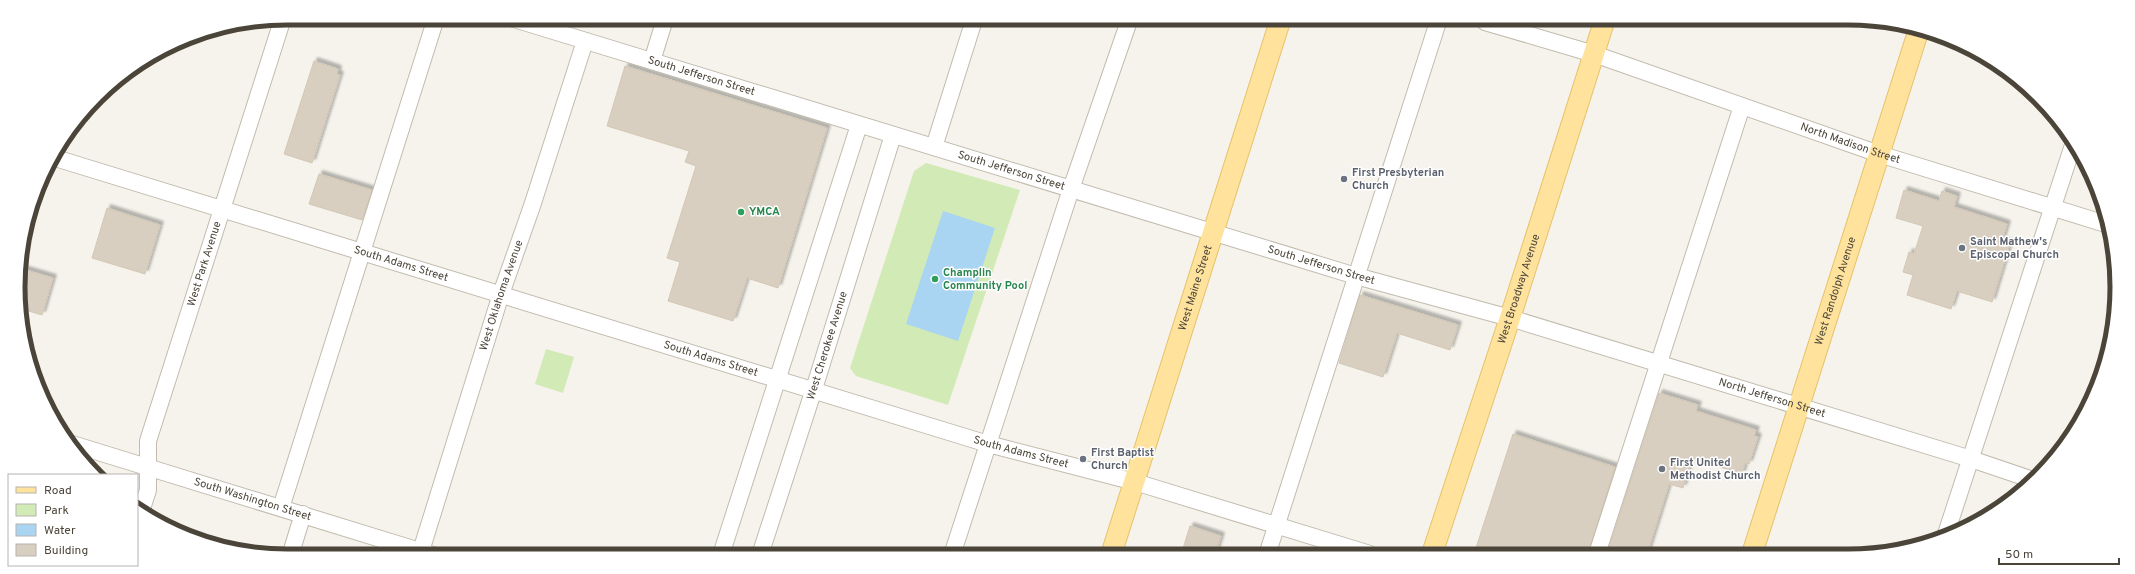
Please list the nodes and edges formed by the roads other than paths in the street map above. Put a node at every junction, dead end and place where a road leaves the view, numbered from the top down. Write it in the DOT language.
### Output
graph roads {
  1 [pos="281,25"];
  2 [pos="434,25"];
  3 [pos="534,25"];
  4 [pos="663,25"];
  5 [pos="972,25"];
  6 [pos="1128,25"];
  7 [pos="1279,25"];
  8 [pos="1437,25"];
  9 [pos="1496,25"];
  10 [pos="1603,25"];
  11 [pos="1918,35"];
  12 [pos="585,41"];
  13 [pos="1594,54"];
  14 [pos="652,61"];
  15 [pos="1742,106"];
  16 [pos="859,125"];
  17 [pos="893,135"];
  18 [pos="934,147"];
  19 [pos="2071,150"];
  20 [pos="1879,154"];
  21 [pos="58,159"];
  22 [pos="1071,189"];
  23 [pos="2053,208"];
  24 [pos="222,209"];
  25 [pos="2102,224"];
  26 [pos="1212,232"];
  27 [pos="362,252"];
  28 [pos="1356,276"];
  29 [pos="501,294"];
  30 [pos="1510,318"];
  31 [pos="1659,365"];
  32 [pos="777,378"];
  33 [pos="814,390"];
  34 [pos="1798,407"];
  35 [pos="988,444"];
  36 [pos="79,446"];
  37 [pos="1971,459"];
  38 [pos="148,466"];
  39 [pos="2027,478"];
  40 [pos="1135,482"];
  41 [pos="143,506"];
  42 [pos="281,508"];
  43 [pos="303,514"];
  44 [pos="1276,525"];
  45 [pos="1948,529"];
  46 [pos="292,549"];
  47 [pos="414,549"];
  48 [pos="421,549"];
  49 [pos="723,549"];
  50 [pos="762,549"];
  51 [pos="954,549"];
  52 [pos="1113,549"];
  53 [pos="1269,549"];
  54 [pos="1354,549"];
  55 [pos="1434,549"];
  56 [pos="1599,549"];
  57 [pos="1754,549"];
  1 -- 24 [label="street, West Park Avenue"];
  2 -- 27 [label="street"];
  3 -- 12 [label="street, South Jefferson Street"];
  4 -- 14 [label="street"];
  5 -- 18 [label="street"];
  6 -- 22 [label="street"];
  7 -- 26 [label="main road, West Maine Street"];
  8 -- 28 [label="street"];
  9 -- 13 [label="street, North Madison Street"];
  10 -- 13 [label="main road, West Broadway Avenue"];
  11 -- 20 [label="main road, West Randolph Avenue"];
  12 -- 14 [label="street, South Jefferson Street"];
  12 -- 29 [label="street, West Oklahoma Avenue"];
  13 -- 15 [label="street, North Madison Street"];
  13 -- 30 [label="main road, West Broadway Avenue"];
  14 -- 16 [label="street, South Jefferson Street"];
  15 -- 20 [label="street, North Madison Street"];
  15 -- 31 [label="street"];
  16 -- 17 [label="street, South Jefferson Street"];
  16 -- 32 [label="street"];
  17 -- 18 [label="street, South Jefferson Street"];
  17 -- 33 [label="street, West Cherokee Avenue"];
  18 -- 22 [label="street, South Jefferson Street"];
  19 -- 23 [label="street"];
  20 -- 23 [label="street, North Madison Street"];
  20 -- 34 [label="main road, West Randolph Avenue"];
  21 -- 24 [label="street, South Adams Street"];
  22 -- 26 [label="street, South Jefferson Street"];
  22 -- 35 [label="street"];
  23 -- 25 [label="street, North Madison Street"];
  23 -- 37 [label="street"];
  24 -- 27 [label="street, South Adams Street"];
  24 -- 38 [label="street, West Park Avenue"];
  26 -- 28 [label="street, South Jefferson Street"];
  26 -- 40 [label="main road, West Maine Street"];
  27 -- 29 [label="street, South Adams Street"];
  27 -- 42 [label="street"];
  28 -- 30 [label="street, South Jefferson Street"];
  28 -- 44 [label="street"];
  29 -- 32 [label="street, South Adams Street"];
  29 -- 48 [label="street, West Oklahoma Avenue"];
  30 -- 31 [label="street, North Jefferson Street"];
  30 -- 55 [label="main road, West Broadway Avenue"];
  31 -- 34 [label="street, North Jefferson Street"];
  31 -- 56 [label="street"];
  32 -- 33 [label="street, South Adams Street"];
  32 -- 49 [label="street"];
  33 -- 35 [label="street, South Adams Street"];
  33 -- 50 [label="street, West Cherokee Avenue"];
  34 -- 37 [label="street, North Jefferson Street"];
  34 -- 57 [label="main road, West Randolph Avenue"];
  35 -- 40 [label="street, South Adams Street"];
  35 -- 51 [label="street"];
  36 -- 38 [label="street, South Washington Street"];
  37 -- 39 [label="street, North Jefferson Street"];
  37 -- 45 [label="street"];
  38 -- 41 [label="street, West Park Avenue"];
  38 -- 42 [label="street, South Washington Street"];
  40 -- 44 [label="street, South Adams Street"];
  40 -- 52 [label="main road, West Maine Street"];
  42 -- 43 [label="street, South Washington Street"];
  43 -- 46 [label="street"];
  43 -- 47 [label="street, South Washington Street"];
  44 -- 53 [label="street"];
  44 -- 54 [label="street, South Adams Street"];
}
